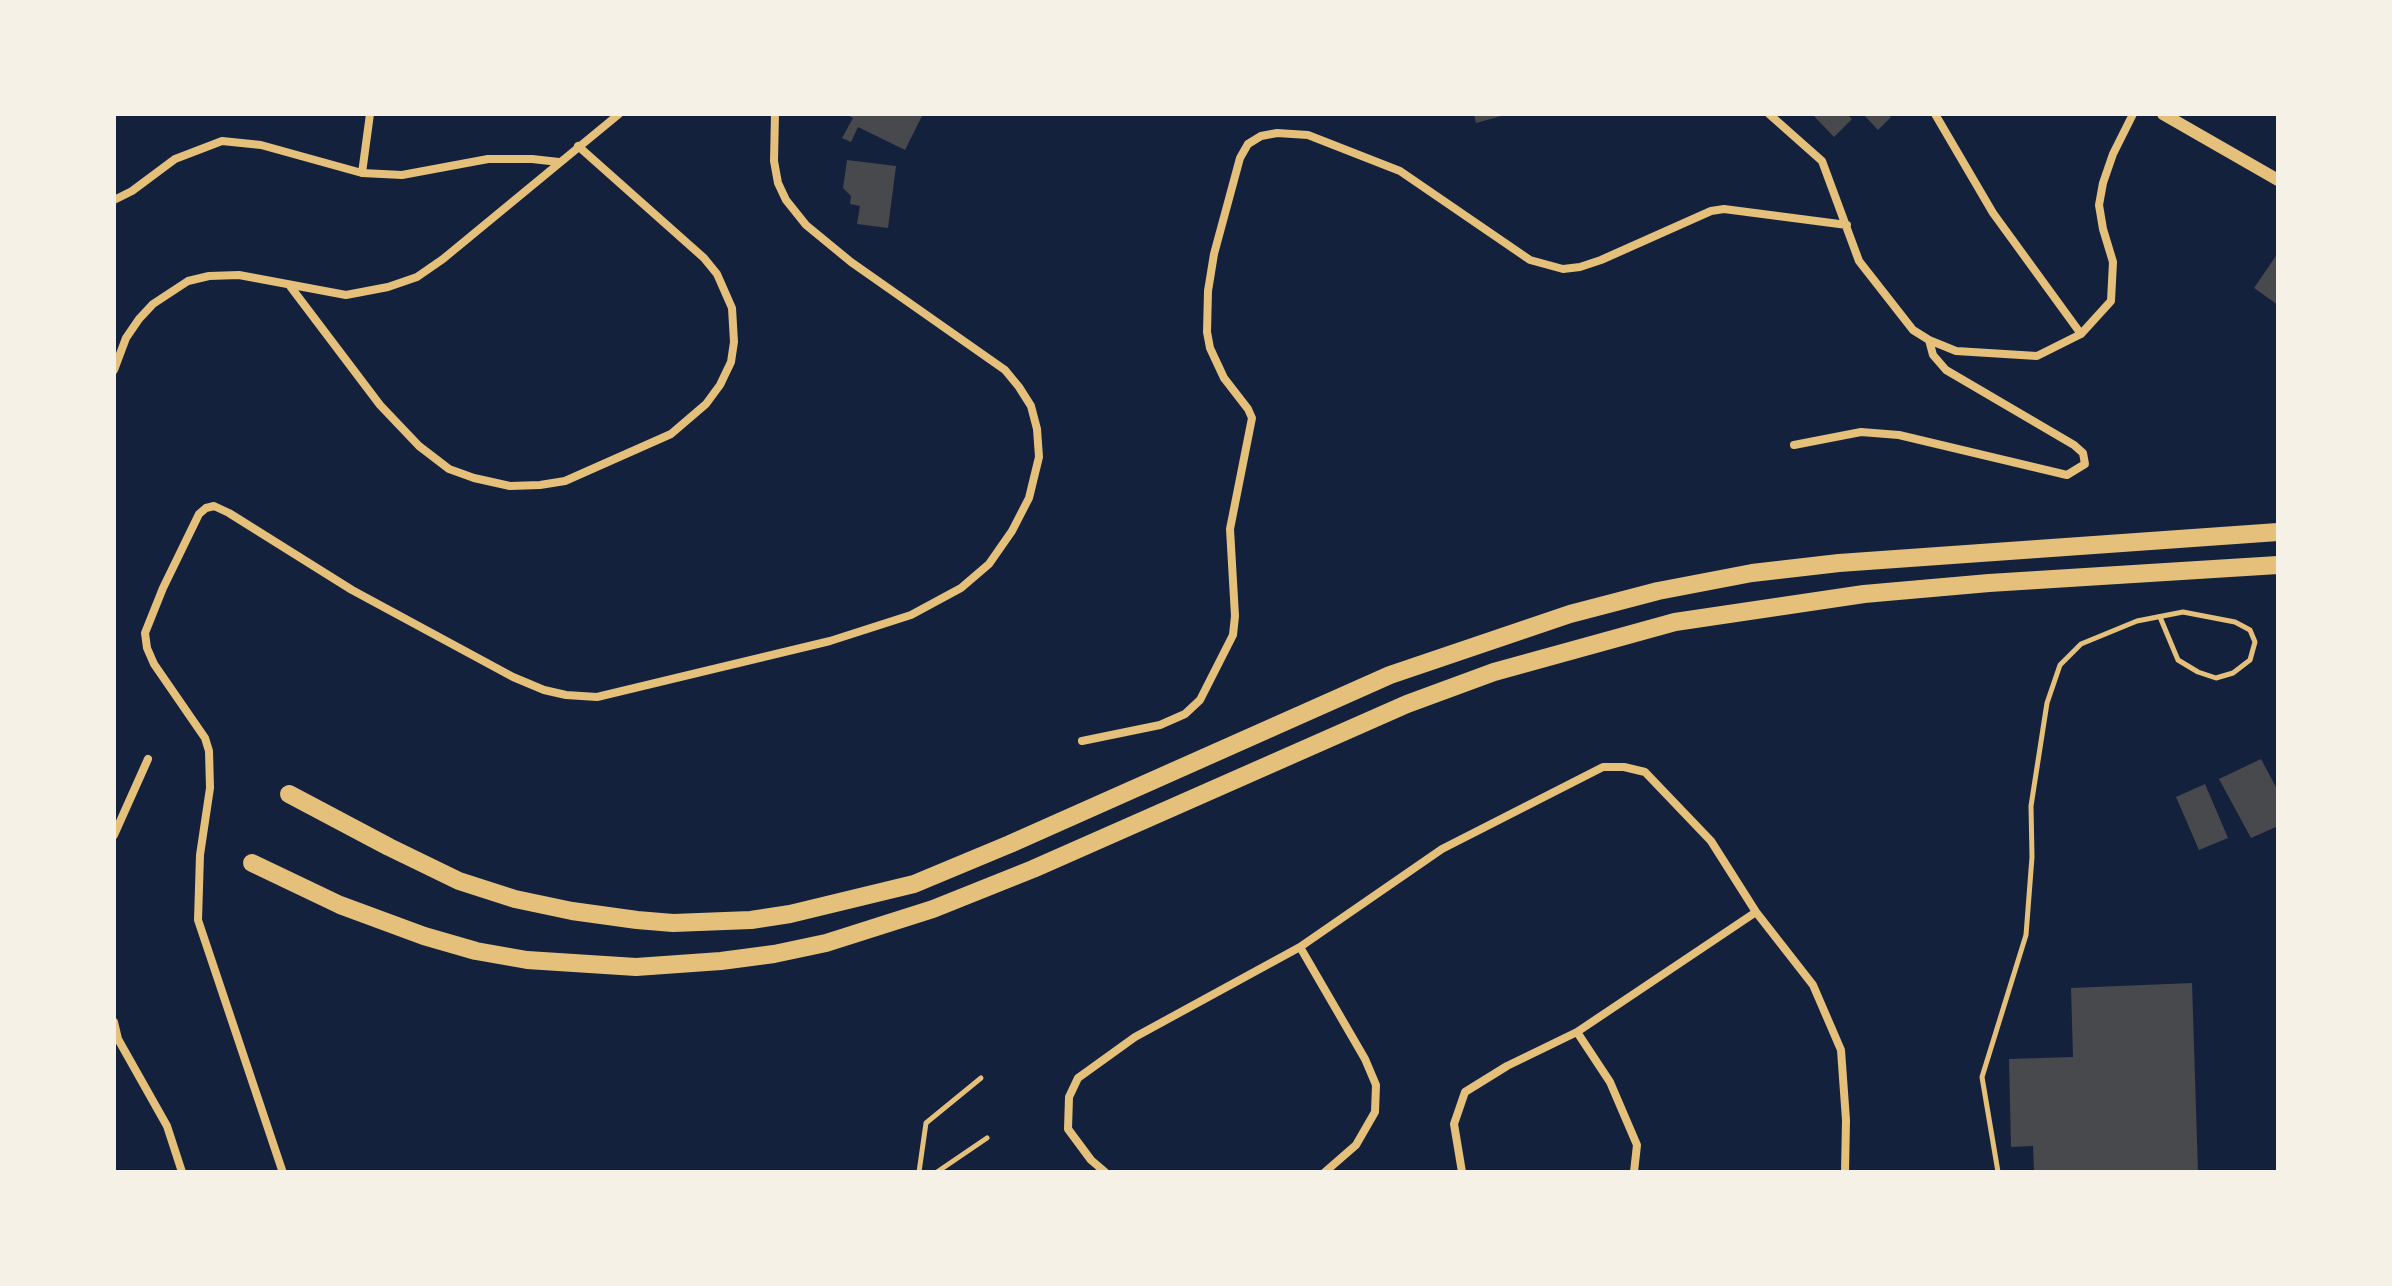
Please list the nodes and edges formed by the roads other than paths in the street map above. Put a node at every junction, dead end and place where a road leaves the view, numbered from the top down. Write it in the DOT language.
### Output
graph roads {
  1 [pos="370,114"];
  2 [pos="619,114"];
  3 [pos="775,114"];
  4 [pos="1769,114"];
  5 [pos="1935,114"];
  6 [pos="2133,114"];
  7 [pos="2163,114"];
  8 [pos="578,146"];
  9 [pos="559,162"];
  10 [pos="362,173"];
  11 [pos="2278,180"];
  12 [pos="114,200"];
  13 [pos="1847,225"];
  14 [pos="290,286"];
  15 [pos="2081,334"];
  16 [pos="1929,340"];
  17 [pos="116,357"];
  18 [pos="114,370"];
  19 [pos="1794,445"];
  20 [pos="2278,532"];
  21 [pos="2278,565"];
  22 [pos="2160,617"];
  23 [pos="1082,741"];
  24 [pos="148,759"];
  25 [pos="289,794"];
  26 [pos="114,835"];
  27 [pos="252,863"];
  28 [pos="1756,912"];
  29 [pos="1300,947"];
  30 [pos="114,1022"];
  31 [pos="1577,1032"];
  32 [pos="981,1078"];
  33 [pos="987,1138"];
  34 [pos="282,1170"];
  35 [pos="182,1172"];
  36 [pos="919,1172"];
  37 [pos="937,1172"];
  38 [pos="1105,1172"];
  39 [pos="1325,1172"];
  40 [pos="1462,1172"];
  41 [pos="1634,1172"];
  42 [pos="1845,1172"];
  43 [pos="1998,1172"];
  1 -- 10 [label="street"];
  2 -- 8 [label="street"];
  3 -- 34 [label="street"];
  4 -- 13 [label="street"];
  5 -- 15 [label="street"];
  6 -- 15 [label="street"];
  7 -- 11 [label="street"];
  8 -- 9 [label="street"];
  8 -- 14 [label="street"];
  9 -- 10 [label="street"];
  9 -- 14 [label="street"];
  10 -- 12 [label="street"];
  13 -- 16 [label="street"];
  13 -- 23 [label="street"];
  14 -- 17 [label="street"];
  15 -- 16 [label="street"];
  16 -- 19 [label="street"];
  17 -- 18 [label="street"];
  20 -- 25 [label="highway"];
  21 -- 27 [label="highway"];
  22 -- 22 [label="lane"];
  22 -- 43 [label="lane"];
  24 -- 26 [label="street"];
  28 -- 29 [label="street"];
  28 -- 31 [label="street"];
  28 -- 42 [label="street"];
  29 -- 38 [label="street"];
  29 -- 39 [label="street"];
  30 -- 35 [label="street"];
  31 -- 40 [label="street"];
  31 -- 41 [label="street"];
  32 -- 36 [label="lane"];
  33 -- 37 [label="lane"];
}
